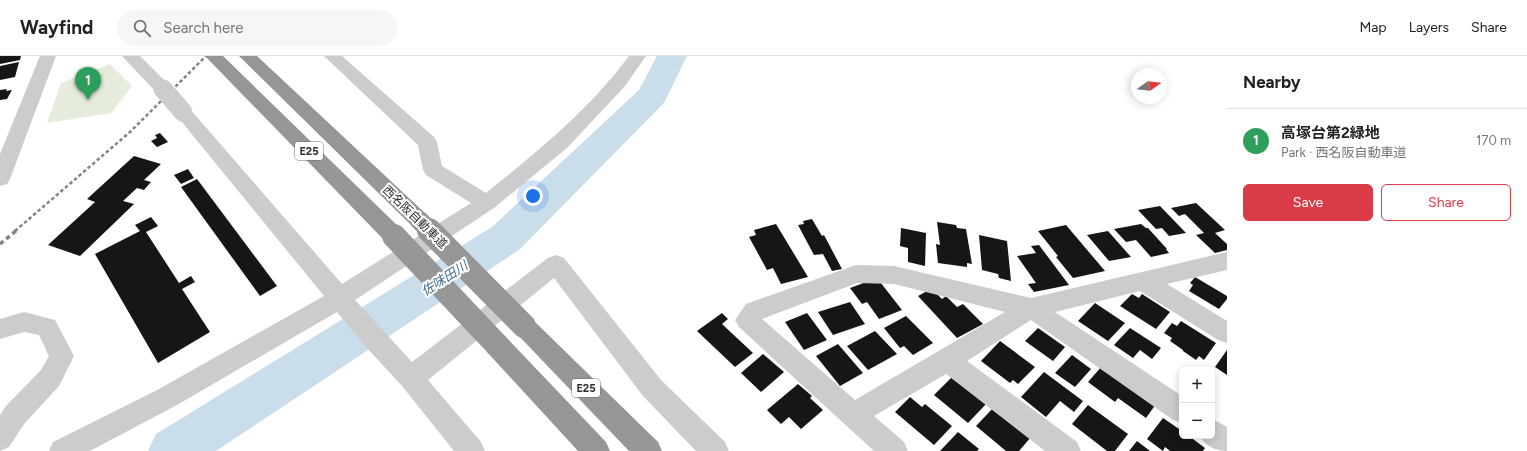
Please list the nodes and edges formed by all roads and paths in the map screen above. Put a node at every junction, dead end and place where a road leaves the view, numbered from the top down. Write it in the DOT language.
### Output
graph roads {
  1 [pos="48,56"];
  2 [pos="130,56"];
  3 [pos="247,56"];
  4 [pos="332,56"];
  5 [pos="638,56"];
  6 [pos="219,61"];
  7 [pos="0,179"];
  8 [pos="487,203"];
  9 [pos="1227,261"];
  10 [pos="1143,281"];
  11 [pos="344,303"];
  12 [pos="1031,308"];
  13 [pos="0,329"];
  14 [pos="1227,333"];
  15 [pos="947,360"];
  16 [pos="411,378"];
  17 [pos="1179,409"];
  18 [pos="853,415"];
  19 [pos="1215,434"];
  20 [pos="0,438"];
  21 [pos="1227,442"];
  22 [pos="63,451"];
  23 [pos="470,451"];
  24 [pos="596,451"];
  25 [pos="648,451"];
  26 [pos="715,451"];
  27 [pos="894,451"];
  28 [pos="1067,451"];
  1 -- 7 [label="street"];
  2 -- 11 [label="street, bridge"];
  3 -- 25 [label="highway, 西名阪自動車道 / E25, bridge"];
  4 -- 8 [label="street"];
  5 -- 8 [label="street"];
  6 -- 24 [label="highway, E25, bridge"];
  8 -- 11 [label="street"];
  9 -- 10 [label="street"];
  10 -- 12 [label="street"];
  10 -- 14 [label="street"];
  11 -- 16 [label="street"];
  11 -- 22 [label="street"];
  12 -- 15 [label="street"];
  12 -- 17 [label="street"];
  12 -- 18 [label="street"];
  13 -- 20 [label="street"];
  15 -- 18 [label="street"];
  15 -- 28 [label="street"];
  16 -- 23 [label="street"];
  16 -- 26 [label="street"];
  18 -- 27 [label="street"];
  19 -- 21 [label="street"];
}
